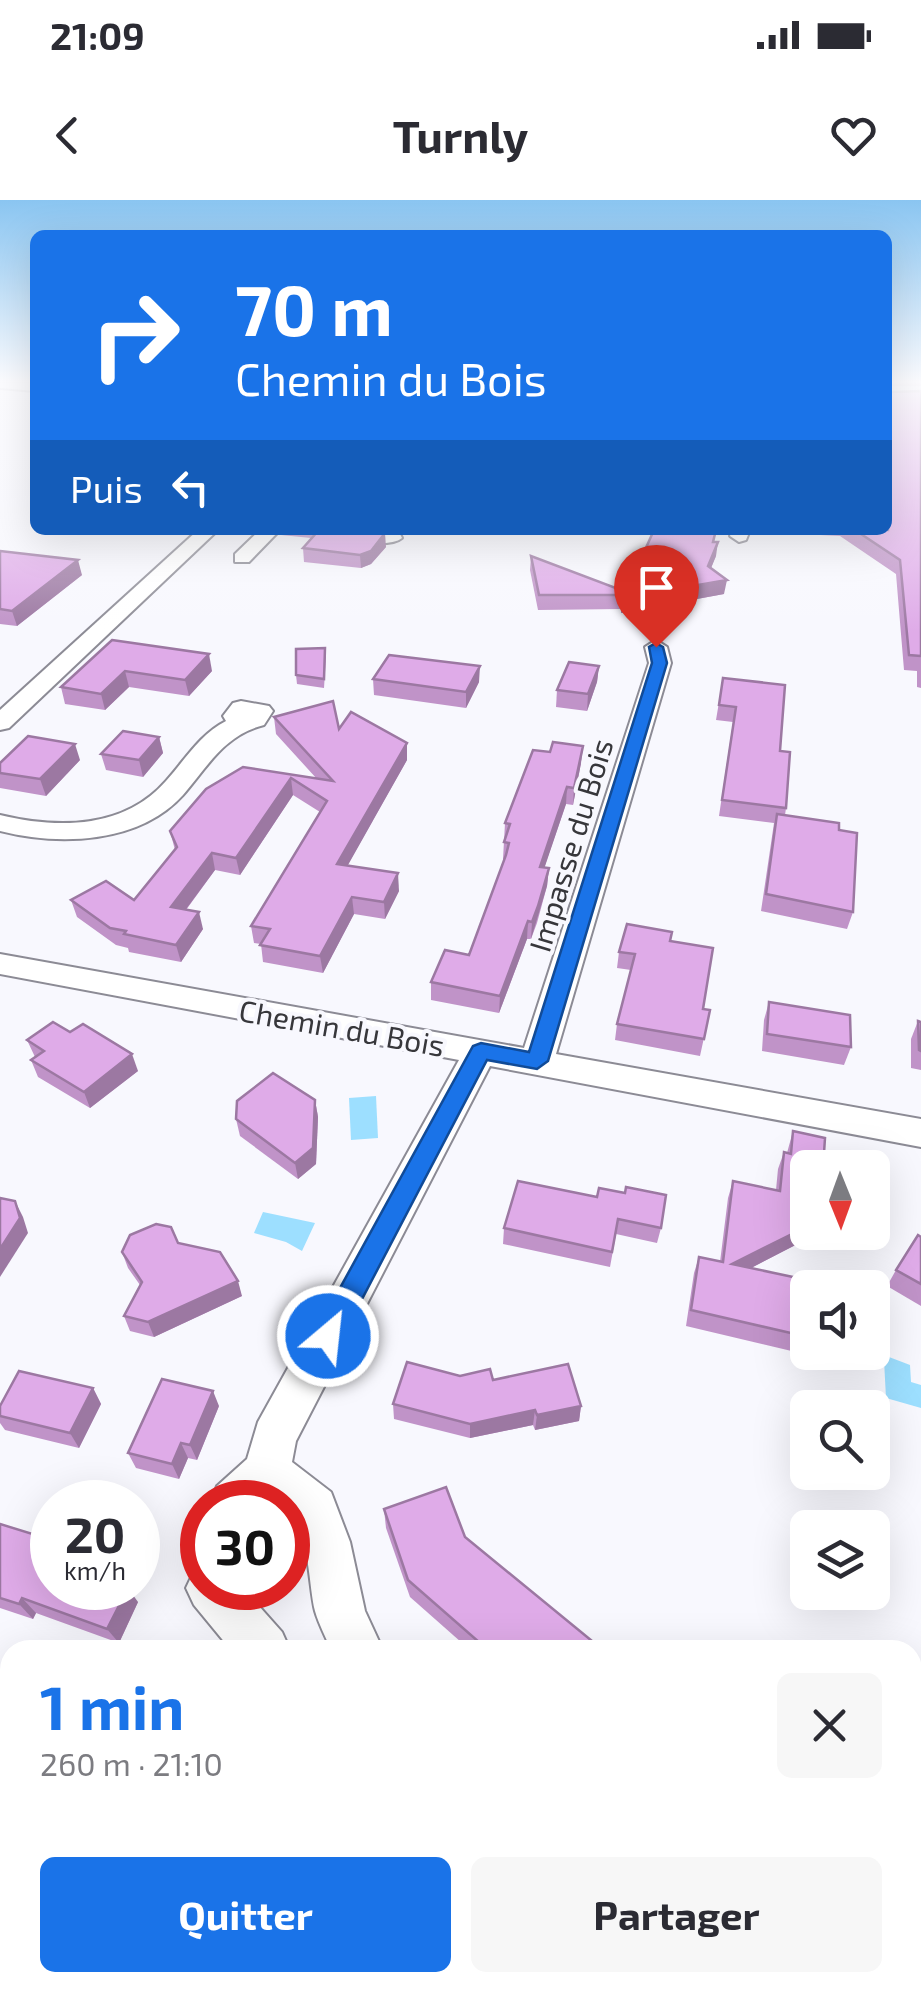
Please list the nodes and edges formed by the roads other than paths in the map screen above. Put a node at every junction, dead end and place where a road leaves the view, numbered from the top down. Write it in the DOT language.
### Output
graph roads {
  1 [pos="205,535"];
  2 [pos="266,535"];
  3 [pos="370,535"];
  4 [pos="393,538"];
  5 [pos="242,558"];
  6 [pos="656,647"];
  7 [pos="242,720"];
  8 [pos="0,723"];
  9 [pos="0,824"];
  10 [pos="0,964"];
  11 [pos="481,1051"];
  12 [pos="537,1061"];
  13 [pos="921,1133"];
  14 [pos="254,1480"];
  15 [pos="310,1509"];
  16 [pos="230,1610"];
  17 [pos="255,1640"];
  18 [pos="353,1640"];
  1 -- 8 [label="street"];
  2 -- 5 [label="street"];
  3 -- 4 [label="street"];
  6 -- 12 [label="street, Impasse du Bois"];
  7 -- 9 [label="street"];
  10 -- 11 [label="street, Chemin du Bois"];
  11 -- 12 [label="street, Chemin du Bois"];
  11 -- 14 [label="street"];
  12 -- 13 [label="street, Chemin du Bois"];
  15 -- 18 [label="street"];
  16 -- 17 [label="street"];
}
